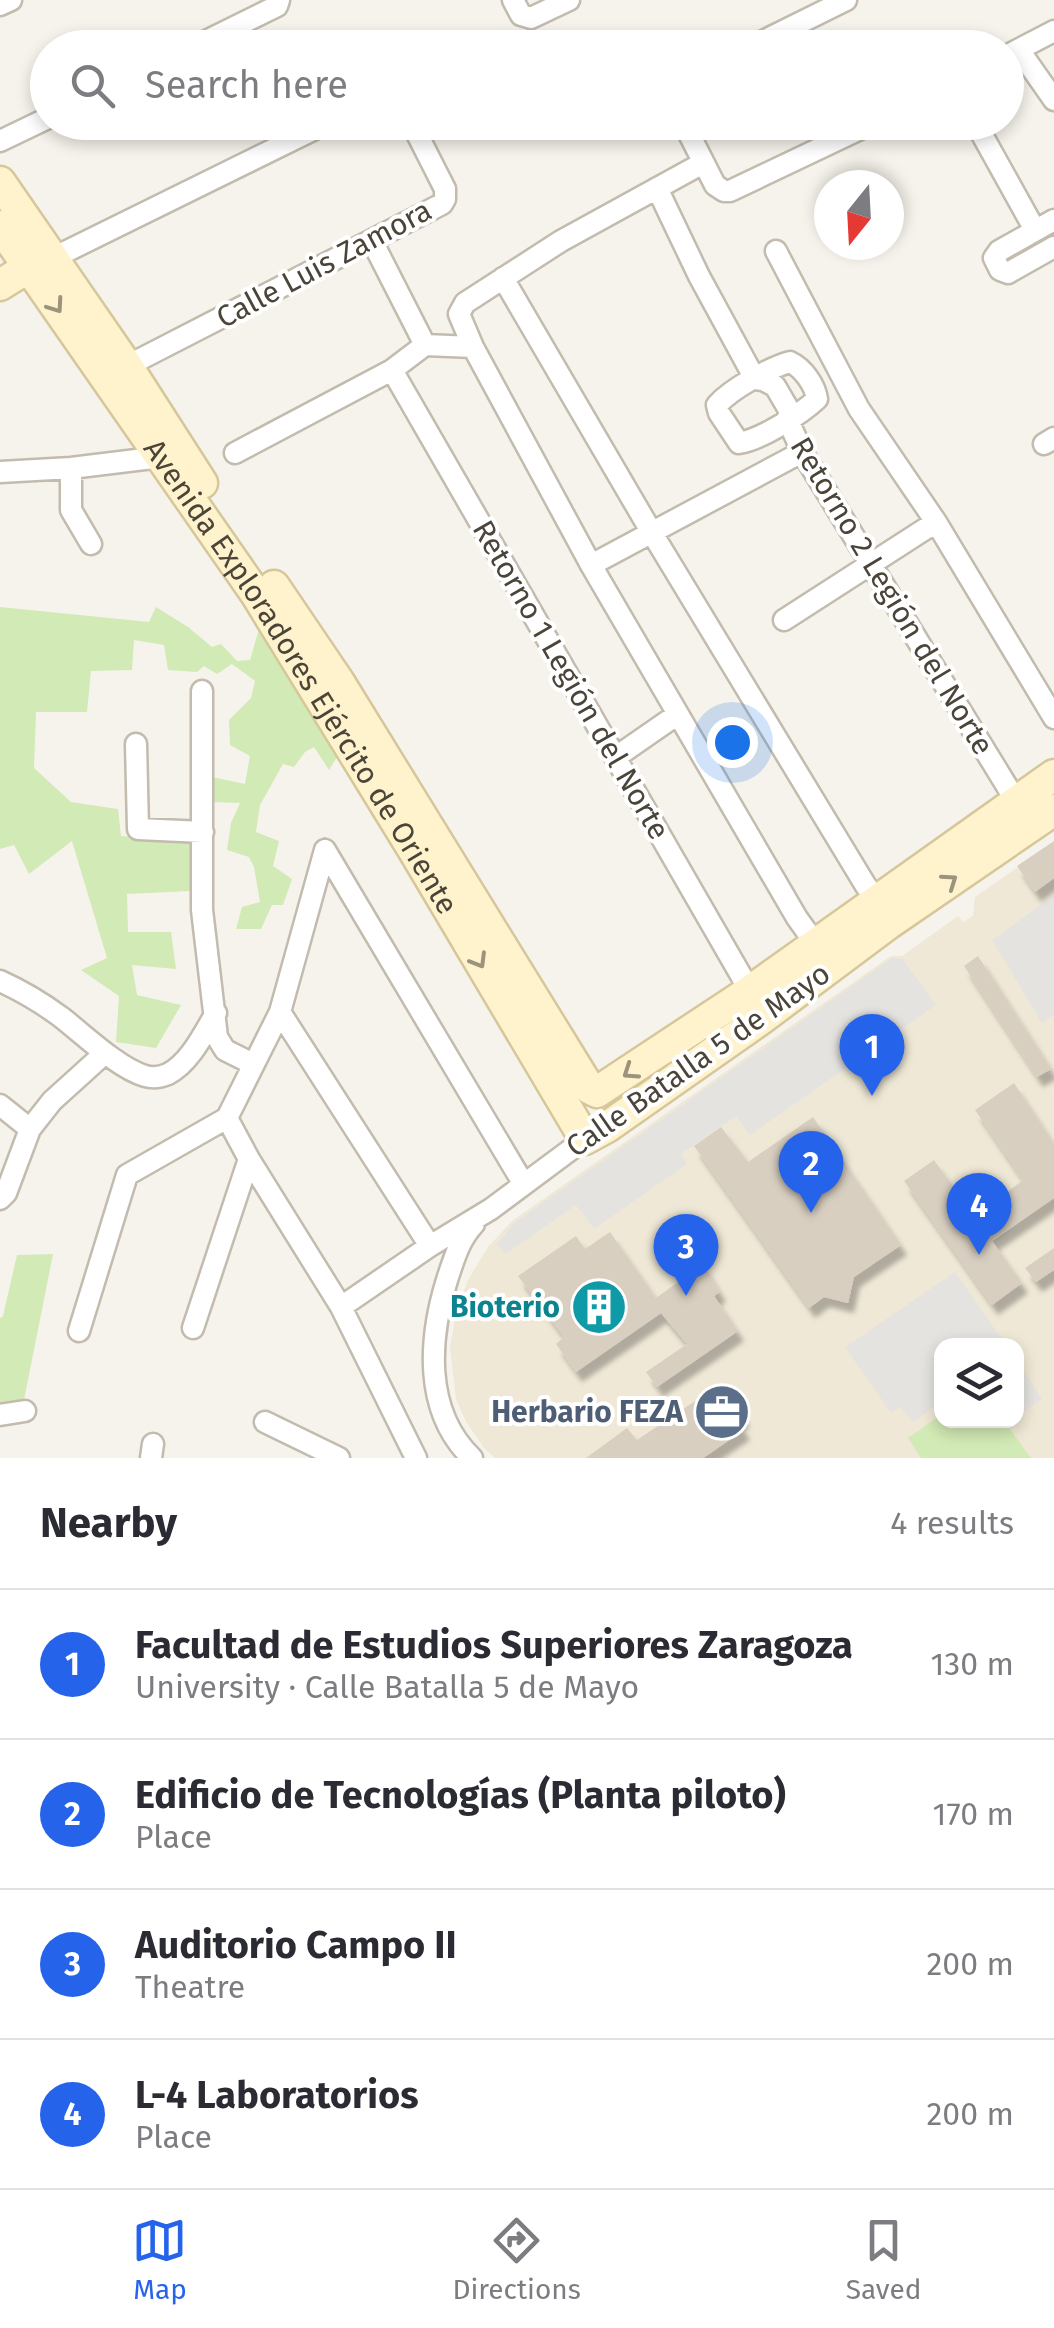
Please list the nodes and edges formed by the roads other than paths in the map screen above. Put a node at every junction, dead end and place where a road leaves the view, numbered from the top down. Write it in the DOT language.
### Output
graph roads {
  1 [pos="11,0"];
  2 [pos="280,0"];
  3 [pos="513,0"];
  4 [pos="569,0"];
  5 [pos="846,0"];
  6 [pos="0,6"];
  7 [pos="228,30"];
  8 [pos="786,30"];
  9 [pos="1054,32"];
  10 [pos="1024,47"];
  11 [pos="1024,66"];
  12 [pos="1054,100"];
  13 [pos="30,127"];
  14 [pos="293,140"];
  15 [pos="420,140"];
  16 [pos="692,140"];
  17 [pos="838,140"];
  18 [pos="987,140"];
  19 [pos="0,141"];
  20 [pos="703,163"];
  21 [pos="0,182"];
  22 [pos="657,188"];
  23 [pos="1045,225"];
  24 [pos="0,226"];
  25 [pos="372,241"];
  26 [pos="1053,249"];
  27 [pos="776,252"];
  28 [pos="41,263"];
  29 [pos="503,278"];
  30 [pos="0,285"];
  31 [pos="425,344"];
  32 [pos="473,347"];
  33 [pos="127,366"];
  34 [pos="392,370"];
  35 [pos="755,378"];
  36 [pos="788,420"];
  37 [pos="802,452"];
  38 [pos="235,454"];
  39 [pos="160,457"];
  40 [pos="71,468"];
  41 [pos="0,472"];
  42 [pos="936,522"];
  43 [pos="652,533"];
  44 [pos="91,544"];
  45 [pos="872,565"];
  46 [pos="591,566"];
  47 [pos="264,589"];
  48 [pos="784,620"];
  49 [pos="202,691"];
  50 [pos="678,714"];
  51 [pos="1054,718"];
  52 [pos="136,744"];
  53 [pos="616,757"];
  54 [pos="1054,775"];
  55 [pos="1016,801"];
  56 [pos="1054,810"];
  57 [pos="203,832"];
  58 [pos="885,909"];
  59 [pos="815,943"];
  60 [pos="0,981"];
  61 [pos="750,991"];
  62 [pos="280,1012"];
  63 [pos="216,1013"];
  64 [pos="105,1053"];
  65 [pos="254,1064"];
  66 [pos="590,1088"];
  67 [pos="0,1105"];
  68 [pos="227,1118"];
  69 [pos="30,1129"];
  70 [pos="585,1139"];
  71 [pos="249,1160"];
  72 [pos="524,1183"];
  73 [pos="0,1199"];
  74 [pos="491,1209"];
  75 [pos="430,1246"];
  76 [pos="342,1307"];
  77 [pos="193,1328"];
  78 [pos="79,1331"];
  79 [pos="25,1410"];
  80 [pos="0,1415"];
  81 [pos="265,1422"];
  82 [pos="339,1458"];
  83 [pos="416,1458"];
  84 [pos="472,1458"];
  1 -- 6 [label="street"];
  2 -- 7 [label="street"];
  3 -- 4 [label="street"];
  5 -- 8 [label="street"];
  9 -- 10 [label="street"];
  11 -- 12 [label="street"];
  13 -- 19 [label="street"];
  14 -- 28 [label="street"];
  15 -- 25 [label="street, Calle Luis Zamora"];
  16 -- 20 [label="street"];
  17 -- 20 [label="street"];
  18 -- 23 [label="street"];
  20 -- 22 [label="street"];
  21 -- 28 [label="street, Avenida Exploradores Ejército de Oriente"];
  22 -- 29 [label="street"];
  22 -- 35 [label="street, Retorno 2 Legión del Norte"];
  23 -- 26 [label="street"];
  24 -- 28 [label="street, Avenida Exploradores Ejército de Oriente"];
  25 -- 31 [label="street"];
  25 -- 33 [label="street, Calle Luis Zamora"];
  27 -- 42 [label="street"];
  28 -- 30 [label="street"];
  28 -- 33 [label="street, Avenida Exploradores Ejército de Oriente"];
  28 -- 39 [label="street, Avenida Exploradores Ejército de Oriente, one-way"];
  29 -- 32 [label="street"];
  29 -- 43 [label="street"];
  31 -- 32 [label="street"];
  31 -- 34 [label="street"];
  32 -- 46 [label="street"];
  33 -- 47 [label="street, Avenida Exploradores Ejército de Oriente"];
  34 -- 38 [label="street"];
  34 -- 53 [label="street, Retorno 1 Legión del Norte"];
  35 -- 36 [label="street, Retorno 2 Legión del Norte"];
  35 -- 36 [label="street"];
  35 -- 36 [label="street"];
  36 -- 37 [label="street, Retorno 2 Legión del Norte"];
  37 -- 43 [label="street"];
  37 -- 45 [label="street, Retorno 2 Legión del Norte"];
  39 -- 40 [label="street"];
  39 -- 47 [label="street, Avenida Exploradores Ejército de Oriente"];
  40 -- 41 [label="street"];
  40 -- 44 [label="street"];
  42 -- 45 [label="street"];
  42 -- 51 [label="street"];
  43 -- 46 [label="street"];
  43 -- 58 [label="street"];
  45 -- 48 [label="street"];
  45 -- 55 [label="street, Retorno 2 Legión del Norte"];
  46 -- 50 [label="street"];
  47 -- 66 [label="street, Avenida Exploradores Ejército de Oriente"];
  47 -- 70 [label="street, Avenida Exploradores Ejército de Oriente, one-way"];
  49 -- 57 [label="street"];
  50 -- 53 [label="street"];
  50 -- 59 [label="street"];
  52 -- 57 [label="street"];
  53 -- 61 [label="street, Retorno 1 Legión del Norte"];
  54 -- 55 [label="street, Calle Batalla 5 de Mayo"];
  55 -- 58 [label="street, Calle Batalla 5 de Mayo"];
  58 -- 56 [label="street, Calle Batalla 5 de Mayo, one-way"];
  57 -- 63 [label="street"];
  58 -- 59 [label="street, Calle Batalla 5 de Mayo"];
  58 -- 70 [label="street, Calle Batalla 5 de Mayo"];
  59 -- 61 [label="street, Calle Batalla 5 de Mayo"];
  60 -- 64 [label="street"];
  61 -- 66 [label="street, Calle Batalla 5 de Mayo, one-way"];
  62 -- 65 [label="street"];
  62 -- 72 [label="street"];
  62 -- 75 [label="street"];
  63 -- 64 [label="street"];
  63 -- 65 [label="street"];
  64 -- 69 [label="street"];
  65 -- 68 [label="street"];
  67 -- 69 [label="street"];
  68 -- 71 [label="street"];
  68 -- 78 [label="street"];
  69 -- 73 [label="street"];
  70 -- 72 [label="street, Calle Batalla 5 de Mayo"];
  71 -- 76 [label="street"];
  71 -- 77 [label="street"];
  72 -- 74 [label="street, Calle Batalla 5 de Mayo"];
  74 -- 75 [label="street, Calle Batalla 5 de Mayo"];
  74 -- 84 [label="street"];
  75 -- 76 [label="street, Calle Batalla 5 de Mayo"];
  76 -- 83 [label="street"];
  79 -- 80 [label="street"];
  81 -- 82 [label="street"];
}
